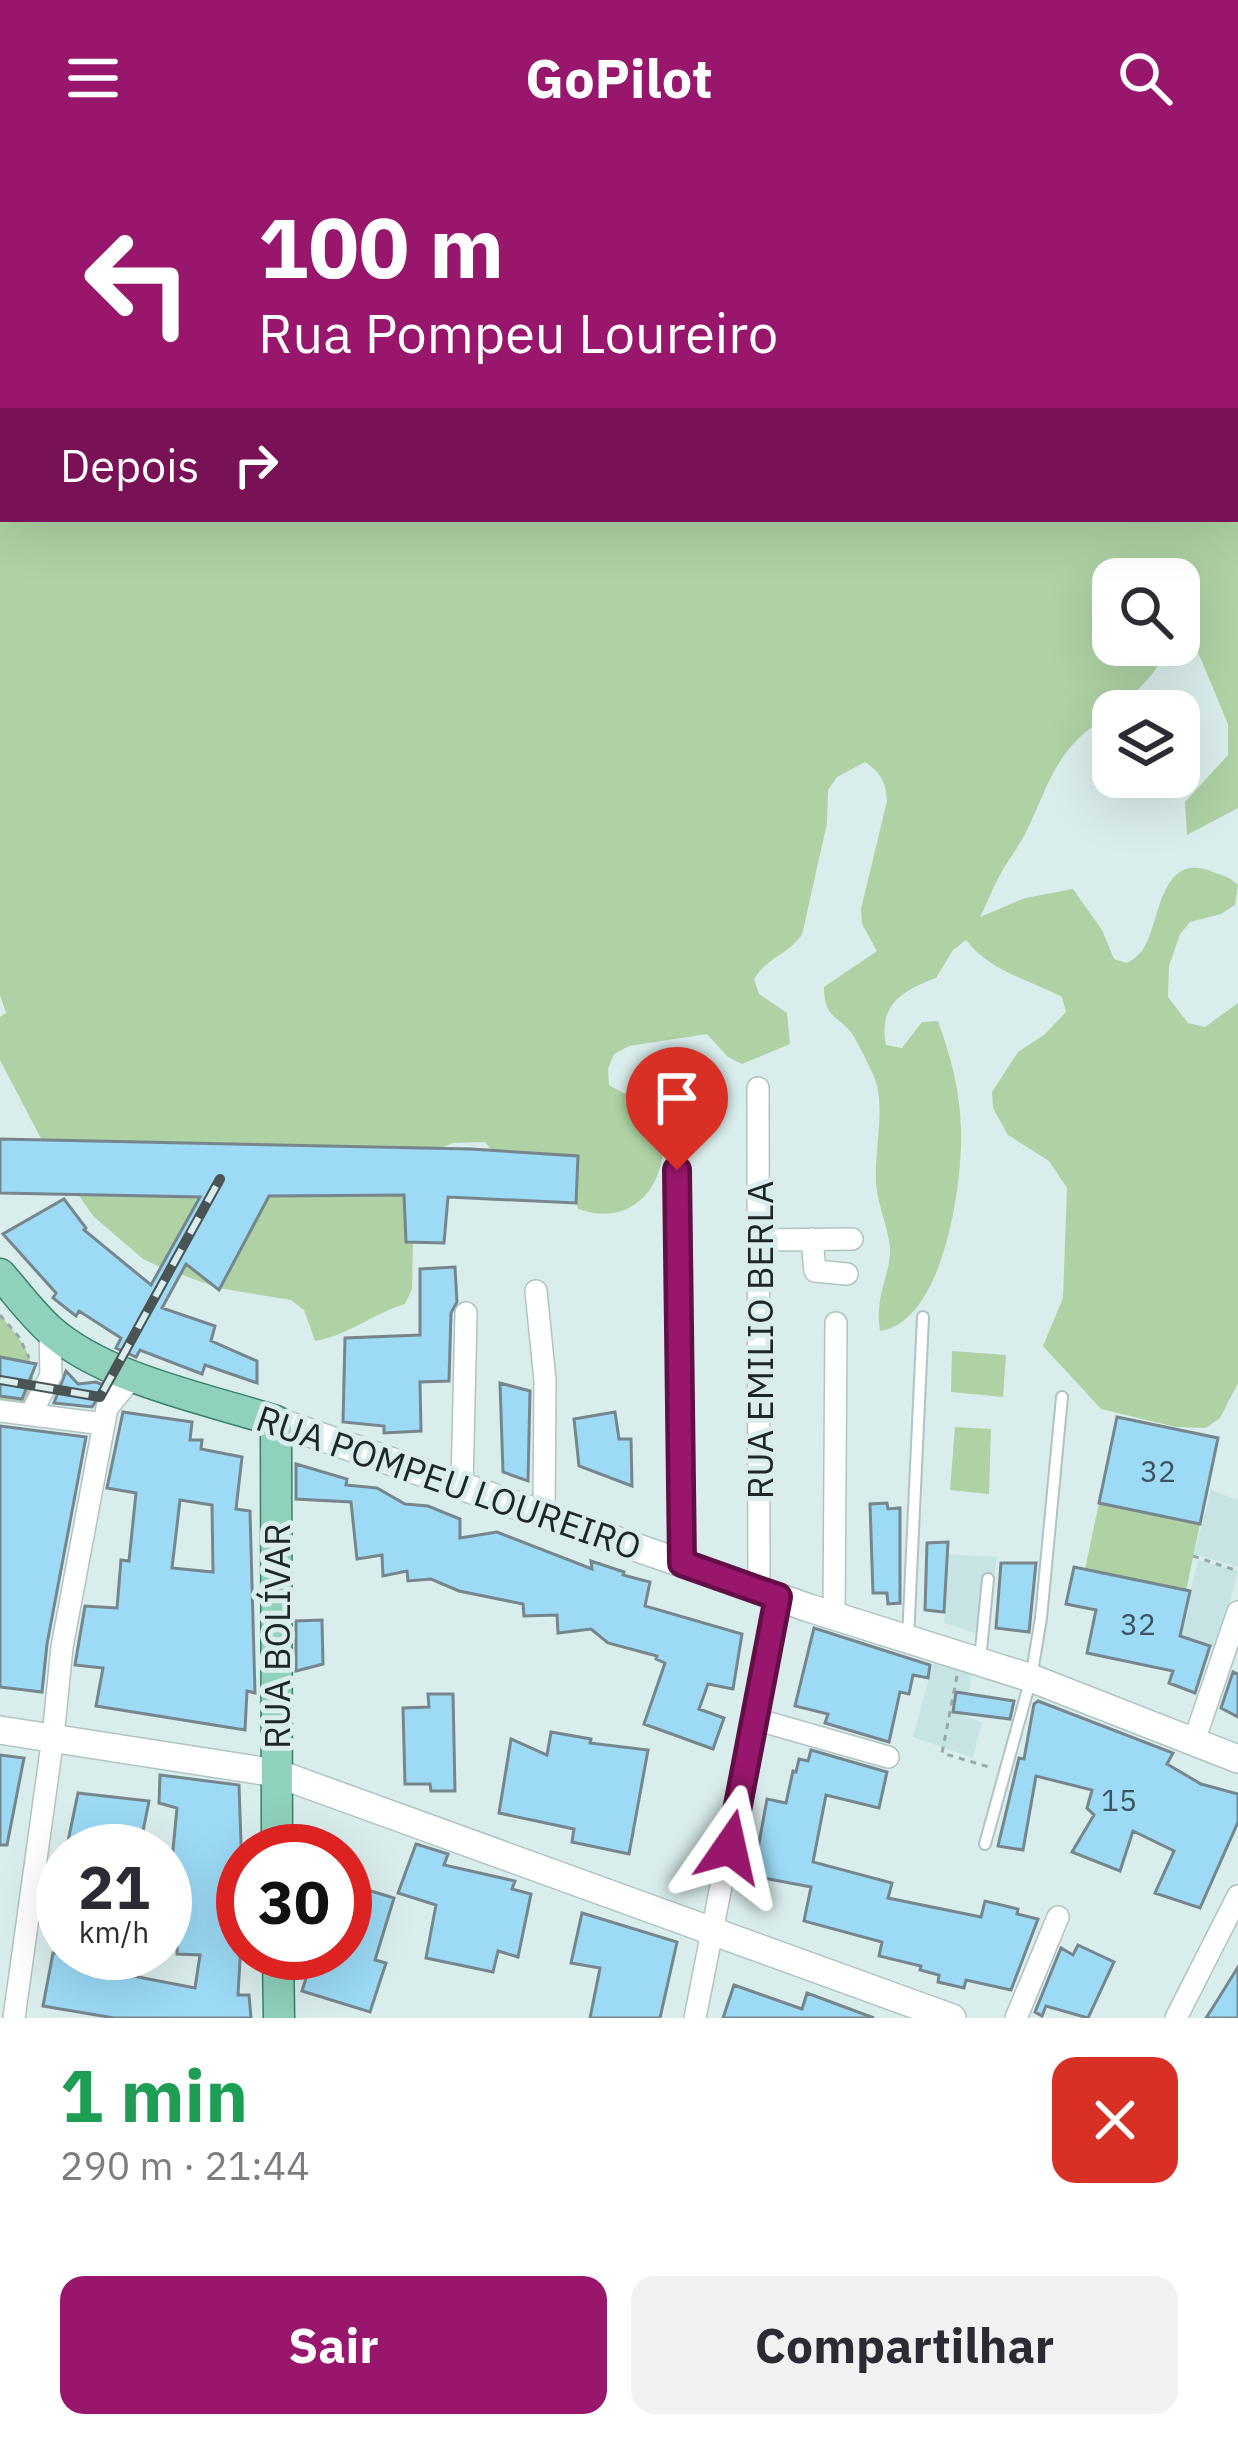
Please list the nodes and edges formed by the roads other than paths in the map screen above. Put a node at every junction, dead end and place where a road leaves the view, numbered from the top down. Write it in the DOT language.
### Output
graph roads {
  1 [pos="758,1088"];
  2 [pos="677,1170"];
  3 [pos="852,1239"];
  4 [pos="758,1240"];
  5 [pos="812,1240"];
  6 [pos="0,1274"];
  7 [pos="847,1274"];
  8 [pos="536,1291"];
  9 [pos="466,1312"];
  10 [pos="923,1317"];
  11 [pos="836,1323"];
  12 [pos="50,1330"];
  13 [pos="134,1375"];
  14 [pos="454,1386"];
  15 [pos="1062,1397"];
  16 [pos="0,1411"];
  17 [pos="31,1414"];
  18 [pos="111,1417"];
  19 [pos="276,1421"];
  20 [pos="458,1484"];
  21 [pos="544,1515"];
  22 [pos="682,1563"];
  23 [pos="988,1580"];
  24 [pos="769,1594"];
  25 [pos="1238,1612"];
  26 [pos="834,1615"];
  27 [pos="908,1639"];
  28 [pos="970,1659"];
  29 [pos="1030,1678"];
  30 [pos="755,1720"];
  31 [pos="0,1730"];
  32 [pos="53,1737"];
  33 [pos="1194,1741"];
  34 [pos="888,1757"];
  35 [pos="1238,1760"];
  36 [pos="276,1774"];
  37 [pos="277,1824"];
  38 [pos="985,1844"];
  39 [pos="1238,1896"];
  40 [pos="1058,1917"];
  41 [pos="713,1932"];
  42 [pos="278,1980"];
  43 [pos="14,2018"];
  44 [pos="279,2018"];
  45 [pos="694,2018"];
  46 [pos="952,2018"];
  47 [pos="1016,2018"];
  48 [pos="1176,2018"];
  1 -- 4 [label="street, RUA EMILIO BERLA"];
  2 -- 22 [label="street"];
  3 -- 5 [label="street"];
  4 -- 5 [label="street"];
  4 -- 24 [label="street, RUA EMILIO BERLA"];
  5 -- 7 [label="street"];
  6 -- 12 [label="main road, RUA POMPEU LOUREIRO"];
  8 -- 21 [label="street"];
  9 -- 20 [label="street"];
  10 -- 27 [label="lane"];
  11 -- 26 [label="street"];
  12 -- 13 [label="main road, RUA POMPEU LOUREIRO"];
  12 -- 17 [label="street"];
  13 -- 18 [label="street"];
  13 -- 19 [label="main road, RUA POMPEU LOUREIRO"];
  14 -- 20 [label="lane"];
  15 -- 29 [label="lane"];
  16 -- 17 [label="street"];
  17 -- 18 [label="street"];
  18 -- 32 [label="street"];
  19 -- 20 [label="main road, RUA POMPEU LOUREIRO"];
  19 -- 36 [label="main road, RUA BOLÍVAR"];
  20 -- 21 [label="main road, RUA POMPEU LOUREIRO"];
  21 -- 22 [label="main road, RUA POMPEU LOUREIRO"];
  22 -- 24 [label="main road, RUA POMPEU LOUREIRO"];
  23 -- 28 [label="lane"];
  24 -- 26 [label="main road, RUA POMPEU LOUREIRO"];
  24 -- 30 [label="street, RUA EMILIO BERLA"];
  25 -- 33 [label="street"];
  26 -- 27 [label="main road, RUA POMPEU LOUREIRO"];
  27 -- 28 [label="main road, RUA POMPEU LOUREIRO"];
  28 -- 29 [label="main road, RUA POMPEU LOUREIRO"];
  29 -- 33 [label="main road, RUA POMPEU LOUREIRO"];
  29 -- 38 [label="lane"];
  30 -- 34 [label="street"];
  30 -- 41 [label="street, RUA EMILIO BERLA"];
  31 -- 32 [label="main road"];
  32 -- 36 [label="main road"];
  32 -- 43 [label="street"];
  33 -- 35 [label="main road, RUA POMPEU LOUREIRO"];
  36 -- 37 [label="main road, RUA BOLÍVAR"];
  36 -- 41 [label="main road"];
  39 -- 48 [label="street"];
  40 -- 47 [label="street"];
  41 -- 45 [label="street, RUA EMILIO BERLA"];
  41 -- 46 [label="main road"];
  42 -- 44 [label="main road"];
}
